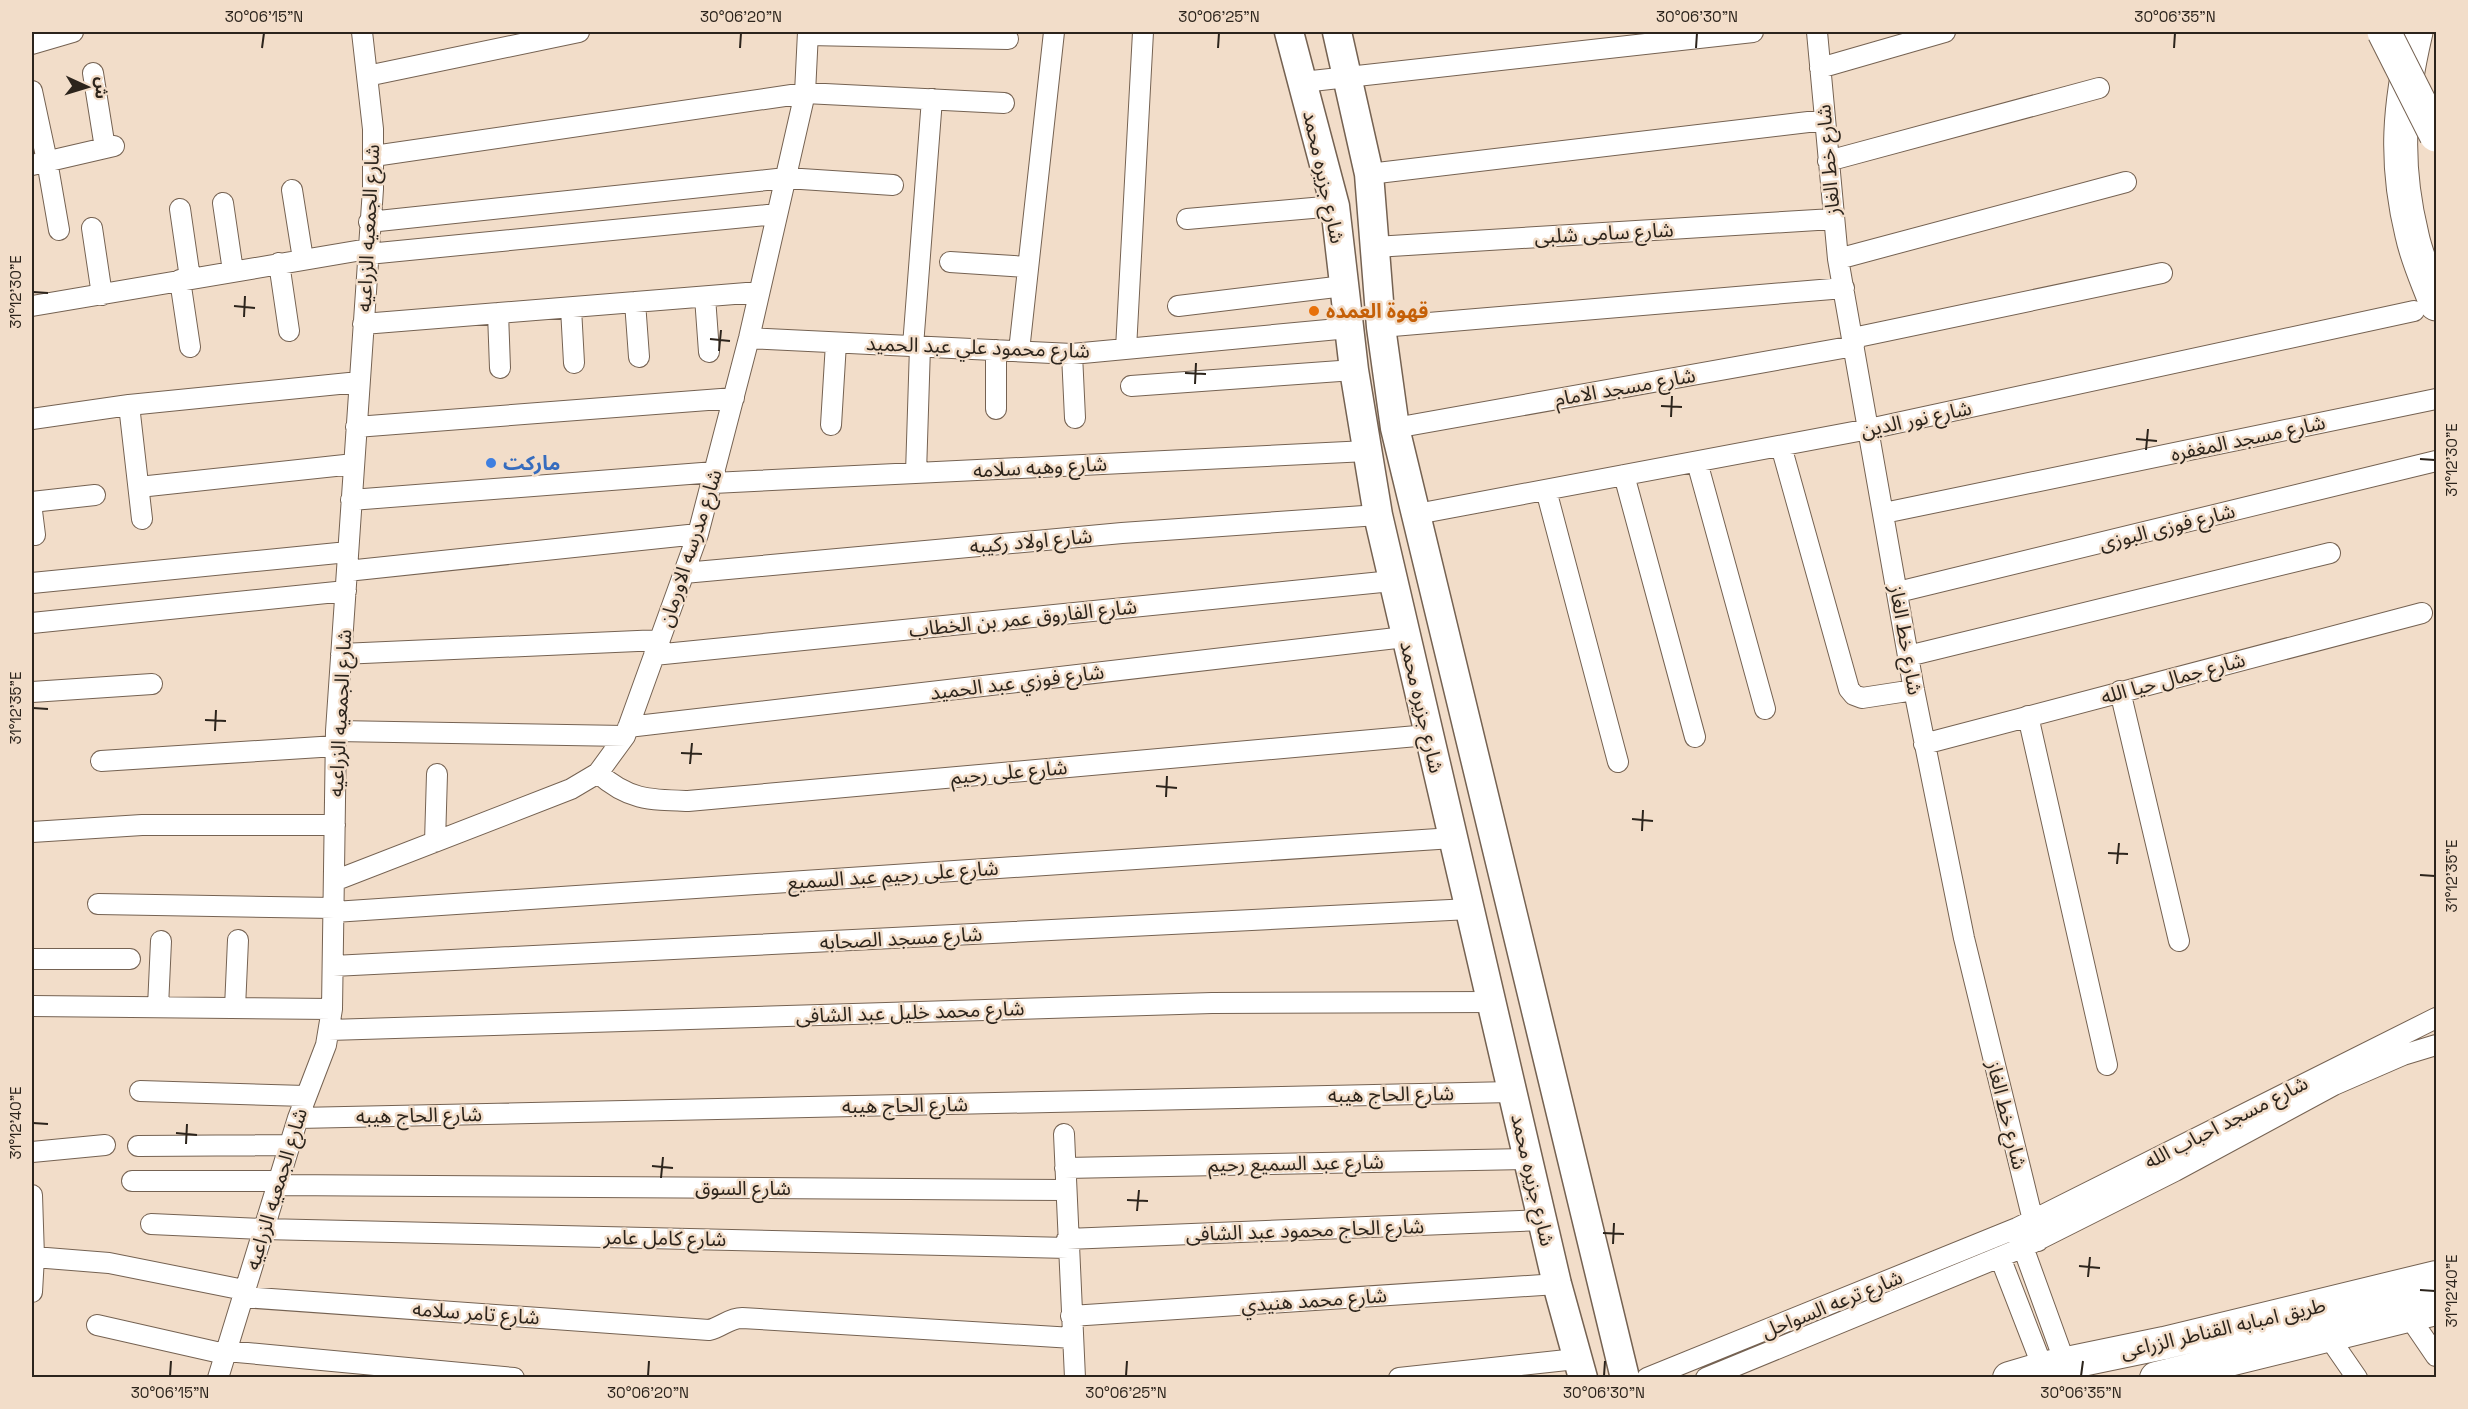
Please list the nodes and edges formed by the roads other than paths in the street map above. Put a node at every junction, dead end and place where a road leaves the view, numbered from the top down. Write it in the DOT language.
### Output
graph roads {
  1 [pos="362,32"];
  2 [pos="579,32"];
  3 [pos="1054,32"];
  4 [pos="1143,32"];
  5 [pos="1289,32"];
  6 [pos="1337,32"];
  7 [pos="1753,32"];
  8 [pos="1817,32"];
  9 [pos="1946,32"];
  10 [pos="2384,32"];
  11 [pos="2416,32"];
  12 [pos="65,33"];
  13 [pos="808,33"];
  14 [pos="1908,37"];
  15 [pos="1008,39"];
  16 [pos="32,44"];
  17 [pos="1820,68"];
  18 [pos="93,73"];
  19 [pos="367,76"];
  20 [pos="1347,77"];
  21 [pos="1303,82"];
  22 [pos="2099,88"];
  23 [pos="32,91"];
  24 [pos="805,93"];
  25 [pos="932,99"];
  26 [pos="1004,103"];
  27 [pos="1825,120"];
  28 [pos="2436,135"];
  29 [pos="374,156"];
  30 [pos="1828,161"];
  31 [pos="39,163"];
  32 [pos="1369,174"];
  33 [pos="786,178"];
  34 [pos="2126,182"];
  35 [pos="893,185"];
  36 [pos="292,190"];
  37 [pos="223,203"];
  38 [pos="1335,207"];
  39 [pos="180,209"];
  40 [pos="777,214"];
  41 [pos="1187,219"];
  42 [pos="1833,219"];
  43 [pos="369,222"];
  44 [pos="92,228"];
  45 [pos="58,230"];
  46 [pos="1375,247"];
  47 [pos="368,252"];
  48 [pos="303,259"];
  49 [pos="1838,259"];
  50 [pos="950,262"];
  51 [pos="279,263"];
  52 [pos="1028,267"];
  53 [pos="233,271"];
  54 [pos="2162,273"];
  55 [pos="185,279"];
  56 [pos="1344,286"];
  57 [pos="1844,288"];
  58 [pos="759,292"];
  59 [pos="102,295"];
  60 [pos="705,297"];
  61 [pos="635,302"];
  62 [pos="32,306"];
  63 [pos="1178,306"];
  64 [pos="571,308"];
  65 [pos="2425,308"];
  66 [pos="498,314"];
  67 [pos="363,324"];
  68 [pos="1381,327"];
  69 [pos="1349,328"];
  70 [pos="289,331"];
  71 [pos="749,339"];
  72 [pos="1853,342"];
  73 [pos="836,343"];
  74 [pos="916,346"];
  75 [pos="190,347"];
  76 [pos="1126,349"];
  77 [pos="996,350"];
  78 [pos="1019,351"];
  79 [pos="709,352"];
  80 [pos="1072,354"];
  81 [pos="639,357"];
  82 [pos="574,363"];
  83 [pos="500,368"];
  84 [pos="1354,370"];
  85 [pos="359,382"];
  86 [pos="1131,386"];
  87 [pos="734,398"];
  88 [pos="2436,399"];
  89 [pos="129,405"];
  90 [pos="996,409"];
  91 [pos="1075,418"];
  92 [pos="32,419"];
  93 [pos="831,425"];
  94 [pos="356,427"];
  95 [pos="1395,428"];
  96 [pos="1869,429"];
  97 [pos="1781,446"];
  98 [pos="1367,451"];
  99 [pos="2436,461"];
  100 [pos="1697,462"];
  101 [pos="354,464"];
  102 [pos="916,473"];
  103 [pos="1624,475"];
  104 [pos="714,478"];
  105 [pos="139,487"];
  106 [pos="1546,490"];
  107 [pos="95,495"];
  108 [pos="351,500"];
  109 [pos="32,502"];
  110 [pos="32,511"];
  111 [pos="1884,513"];
  112 [pos="1417,514"];
  113 [pos="1378,515"];
  114 [pos="142,519"];
  115 [pos="698,534"];
  116 [pos="35,535"];
  117 [pos="2330,553"];
  118 [pos="347,562"];
  119 [pos="684,573"];
  120 [pos="1392,581"];
  121 [pos="32,583"];
  122 [pos="346,591"];
  123 [pos="1898,592"];
  124 [pos="2422,613"];
  125 [pos="32,623"];
  126 [pos="1405,638"];
  127 [pos="657,647"];
  128 [pos="341,654"];
  129 [pos="1908,657"];
  130 [pos="152,684"];
  131 [pos="1914,690"];
  132 [pos="2120,691"];
  133 [pos="32,692"];
  134 [pos="1765,709"];
  135 [pos="2028,716"];
  136 [pos="626,732"];
  137 [pos="1428,735"];
  138 [pos="1695,737"];
  139 [pos="336,739"];
  140 [pos="1924,744"];
  141 [pos="101,761"];
  142 [pos="1618,762"];
  143 [pos="598,773"];
  144 [pos="436,774"];
  145 [pos="335,825"];
  146 [pos="32,832"];
  147 [pos="1453,838"];
  148 [pos="435,842"];
  149 [pos="1502,872"];
  150 [pos="334,881"];
  151 [pos="1467,896"];
  152 [pos="98,904"];
  153 [pos="334,910"];
  154 [pos="238,940"];
  155 [pos="161,941"];
  156 [pos="2179,941"];
  157 [pos="32,958"];
  158 [pos="130,958"];
  159 [pos="333,966"];
  160 [pos="1492,1002"];
  161 [pos="32,1006"];
  162 [pos="158,1007"];
  163 [pos="235,1008"];
  164 [pos="332,1009"];
  165 [pos="2436,1018"];
  166 [pos="329,1030"];
  167 [pos="2436,1045"];
  168 [pos="2107,1065"];
  169 [pos="140,1091"];
  170 [pos="1512,1092"];
  171 [pos="305,1096"];
  172 [pos="298,1118"];
  173 [pos="1064,1134"];
  174 [pos="105,1145"];
  175 [pos="289,1145"];
  176 [pos="138,1146"];
  177 [pos="32,1152"];
  178 [pos="1528,1159"];
  179 [pos="1065,1167"];
  180 [pos="132,1181"];
  181 [pos="277,1183"];
  182 [pos="1065,1190"];
  183 [pos="32,1195"];
  184 [pos="1542,1220"];
  185 [pos="151,1224"];
  186 [pos="2025,1225"];
  187 [pos="263,1229"];
  188 [pos="1067,1244"];
  189 [pos="2031,1244"];
  190 [pos="33,1257"];
  191 [pos="2000,1257"];
  192 [pos="2436,1277"];
  193 [pos="1557,1284"];
  194 [pos="32,1292"];
  195 [pos="243,1294"];
  196 [pos="2422,1312"];
  197 [pos="1071,1316"];
  198 [pos="97,1324"];
  199 [pos="2328,1336"];
  200 [pos="1073,1338"];
  201 [pos="226,1353"];
  202 [pos="2436,1356"];
  203 [pos="2054,1365"];
  204 [pos="1575,1371"];
  205 [pos="1623,1371"];
  206 [pos="2210,1371"];
  207 [pos="218,1377"];
  208 [pos="514,1377"];
  209 [pos="1075,1377"];
  210 [pos="1399,1377"];
  211 [pos="1647,1377"];
  212 [pos="1706,1377"];
  213 [pos="2009,1377"];
  214 [pos="2156,1377"];
  215 [pos="2357,1377"];
  1 -- 19 [label="street, شارع الجمعيه الزراعيه"];
  2 -- 19 [label="street"];
  3 -- 52 [label="street"];
  4 -- 76 [label="street"];
  5 -- 21 [label="main road, شارع جزيره محمد"];
  6 -- 20 [label="main road, شارع جزيره محمد"];
  7 -- 20 [label="street"];
  8 -- 17 [label="street, شارع خط الغاز"];
  9 -- 14 [label="street"];
  10 -- 28 [label="highway, bridge"];
  11 -- 65 [label="highway, bridge"];
  12 -- 16 [label="street"];
  13 -- 15 [label="street"];
  13 -- 24 [label="street, شارع مدرسه الاورمان"];
  14 -- 17 [label="street"];
  17 -- 27 [label="street, شارع خط الغاز"];
  18 -- 31 [label="street"];
  19 -- 29 [label="street, شارع الجمعيه الزراعيه"];
  20 -- 21 [label="street"];
  20 -- 32 [label="main road, شارع جزيره محمد"];
  21 -- 38 [label="main road, شارع جزيره محمد"];
  22 -- 30 [label="street"];
  23 -- 31 [label="street"];
  24 -- 25 [label="street"];
  24 -- 29 [label="street"];
  24 -- 33 [label="street, شارع مدرسه الاورمان"];
  25 -- 26 [label="street"];
  25 -- 74 [label="street"];
  27 -- 30 [label="street, شارع خط الغاز"];
  27 -- 32 [label="street"];
  29 -- 43 [label="street, شارع الجمعيه الزراعيه"];
  30 -- 42 [label="street, شارع خط الغاز"];
  31 -- 45 [label="street"];
  32 -- 46 [label="main road, شارع جزيره محمد"];
  33 -- 35 [label="street"];
  33 -- 40 [label="street, شارع مدرسه الاورمان"];
  33 -- 43 [label="street"];
  34 -- 49 [label="street"];
  36 -- 48 [label="street"];
  37 -- 53 [label="street"];
  38 -- 41 [label="street"];
  38 -- 56 [label="main road, شارع جزيره محمد"];
  39 -- 55 [label="street"];
  40 -- 47 [label="street"];
  40 -- 58 [label="street, شارع مدرسه الاورمان"];
  42 -- 46 [label="street, شارع سامى شلبى"];
  42 -- 49 [label="street, شارع خط الغاز"];
  43 -- 47 [label="street, شارع الجمعيه الزراعيه"];
  44 -- 59 [label="street"];
  46 -- 68 [label="main road, شارع جزيره محمد"];
  47 -- 48 [label="street"];
  47 -- 67 [label="street, شارع الجمعيه الزراعيه"];
  48 -- 51 [label="street"];
  49 -- 57 [label="street, شارع خط الغاز"];
  50 -- 52 [label="street"];
  51 -- 53 [label="street"];
  51 -- 70 [label="street"];
  52 -- 78 [label="street"];
  53 -- 55 [label="street"];
  54 -- 72 [label="street, شارع مسجد الامام"];
  55 -- 59 [label="street"];
  55 -- 75 [label="street"];
  56 -- 63 [label="street"];
  56 -- 69 [label="main road, شارع جزيره محمد"];
  57 -- 68 [label="street"];
  57 -- 72 [label="street, شارع خط الغاز"];
  58 -- 60 [label="street"];
  58 -- 71 [label="street, شارع مدرسه الاورمان"];
  59 -- 62 [label="street"];
  60 -- 61 [label="street"];
  60 -- 79 [label="street"];
  61 -- 64 [label="street"];
  61 -- 81 [label="street"];
  64 -- 66 [label="street"];
  64 -- 82 [label="street"];
  65 -- 96 [label="street, شارع نور الدين"];
  66 -- 67 [label="street"];
  66 -- 83 [label="street"];
  67 -- 85 [label="street, شارع الجمعيه الزراعيه"];
  68 -- 95 [label="main road, شارع جزيره محمد"];
  69 -- 76 [label="street, شارع محمود علي عبد الحميد"];
  69 -- 84 [label="main road, شارع جزيره محمد"];
  71 -- 73 [label="street, شارع محمود علي عبد الحميد"];
  71 -- 87 [label="street, شارع مدرسه الاورمان"];
  72 -- 95 [label="street, شارع مسجد الامام"];
  72 -- 96 [label="street, شارع خط الغاز"];
  73 -- 74 [label="street, شارع محمود علي عبد الحميد"];
  73 -- 93 [label="street"];
  74 -- 77 [label="street, شارع محمود علي عبد الحميد"];
  74 -- 102 [label="street"];
  76 -- 80 [label="street, شارع محمود علي عبد الحميد"];
  77 -- 78 [label="street, شارع محمود علي عبد الحميد"];
  77 -- 90 [label="street"];
  78 -- 80 [label="street, شارع محمود علي عبد الحميد"];
  80 -- 91 [label="street"];
  84 -- 86 [label="street"];
  84 -- 98 [label="main road, شارع جزيره محمد"];
  85 -- 89 [label="street"];
  85 -- 94 [label="street, شارع الجمعيه الزراعيه"];
  87 -- 94 [label="street"];
  87 -- 104 [label="street, شارع مدرسه الاورمان"];
  88 -- 111 [label="street, شارع مسجد المغفره"];
  89 -- 92 [label="street"];
  89 -- 105 [label="street"];
  94 -- 101 [label="street, شارع الجمعيه الزراعيه"];
  95 -- 112 [label="main road, شارع جزيره محمد"];
  96 -- 97 [label="street, شارع نور الدين"];
  96 -- 111 [label="street, شارع خط الغاز"];
  97 -- 100 [label="street, شارع نور الدين"];
  97 -- 131 [label="street"];
  98 -- 102 [label="street, شارع وهبه سلامه"];
  98 -- 113 [label="main road, شارع جزيره محمد"];
  99 -- 123 [label="street, شارع فوزى البوزى"];
  100 -- 103 [label="street, شارع نور الدين"];
  100 -- 134 [label="street"];
  101 -- 105 [label="street"];
  101 -- 108 [label="street, شارع الجمعيه الزراعيه"];
  102 -- 104 [label="street, شارع وهبه سلامه"];
  103 -- 106 [label="street, شارع نور الدين"];
  103 -- 138 [label="street"];
  104 -- 108 [label="street, شارع وهبه سلامه"];
  104 -- 115 [label="street, شارع مدرسه الاورمان"];
  105 -- 114 [label="street"];
  106 -- 112 [label="street, شارع نور الدين"];
  106 -- 142 [label="street"];
  107 -- 109 [label="street"];
  108 -- 118 [label="street, شارع الجمعيه الزراعيه"];
  110 -- 116 [label="street"];
  111 -- 123 [label="street, شارع خط الغاز"];
  112 -- 149 [label="main road, شارع جزيره محمد"];
  113 -- 119 [label="street, شارع اولاد ركيبه"];
  113 -- 120 [label="main road, شارع جزيره محمد"];
  115 -- 118 [label="street"];
  115 -- 119 [label="street, شارع مدرسه الاورمان"];
  117 -- 129 [label="street"];
  118 -- 121 [label="street"];
  118 -- 122 [label="street, شارع الجمعيه الزراعيه"];
  119 -- 127 [label="street, شارع مدرسه الاورمان"];
  120 -- 126 [label="main road, شارع جزيره محمد"];
  120 -- 127 [label="street, شارع الفاروق عمر بن الخطاب"];
  122 -- 125 [label="street"];
  122 -- 128 [label="street, شارع الجمعيه الزراعيه"];
  123 -- 129 [label="street, شارع خط الغاز"];
  124 -- 132 [label="street, شارع جمال حيا الله"];
  126 -- 136 [label="street, شارع فوزي عبد الحميد"];
  126 -- 137 [label="main road, شارع جزيره محمد"];
  127 -- 128 [label="street, شارع الفاروق عمر بن الخطاب"];
  127 -- 136 [label="street, شارع مدرسه الاورمان"];
  128 -- 139 [label="street, شارع الجمعيه الزراعيه"];
  129 -- 131 [label="street, شارع خط الغاز"];
  130 -- 133 [label="street"];
  131 -- 140 [label="street, شارع خط الغاز"];
  132 -- 135 [label="street, شارع جمال حيا الله"];
  132 -- 156 [label="street"];
  135 -- 140 [label="street, شارع جمال حيا الله"];
  135 -- 168 [label="street"];
  136 -- 139 [label="street, شارع فوزي عبد الحميد"];
  136 -- 143 [label="street, شارع مدرسه الاورمان"];
  137 -- 143 [label="street, شارع على رحيم"];
  137 -- 147 [label="main road, شارع جزيره محمد"];
  139 -- 141 [label="street, شارع فوزي عبد الحميد"];
  139 -- 145 [label="street, شارع الجمعيه الزراعيه"];
  140 -- 186 [label="street, شارع خط الغاز"];
  143 -- 148 [label="street, شارع مدرسه الاورمان"];
  144 -- 148 [label="street"];
  145 -- 146 [label="street"];
  145 -- 150 [label="street, شارع الجمعيه الزراعيه"];
  147 -- 151 [label="main road, شارع جزيره محمد"];
  147 -- 153 [label="street, شارع على رحيم عبد السميع"];
  148 -- 150 [label="street, شارع مدرسه الاورمان"];
  149 -- 151 [label="main road"];
  149 -- 205 [label="main road, شارع جزيره محمد"];
  150 -- 153 [label="street, شارع الجمعيه الزراعيه"];
  151 -- 159 [label="street, شارع مسجد الصحابه"];
  151 -- 160 [label="main road, شارع جزيره محمد"];
  152 -- 153 [label="street, شارع على رحيم عبد السميع"];
  153 -- 159 [label="street, شارع الجمعيه الزراعيه"];
  154 -- 163 [label="street"];
  155 -- 162 [label="street"];
  157 -- 158 [label="street"];
  159 -- 164 [label="street, شارع الجمعيه الزراعيه"];
  160 -- 166 [label="street, شارع محمد خليل عبد الشافى"];
  160 -- 170 [label="main road, شارع جزيره محمد"];
  161 -- 162 [label="street"];
  162 -- 163 [label="street"];
  163 -- 164 [label="street"];
  164 -- 166 [label="street, شارع الجمعيه الزراعيه"];
  165 -- 186 [label="street, شارع مسجد احباب الله"];
  166 -- 171 [label="street, شارع الجمعيه الزراعيه"];
  167 -- 189 [label="street, شارع مسجد احباب الله"];
  169 -- 171 [label="street"];
  170 -- 172 [label="street, شارع الحاج هيبه"];
  170 -- 178 [label="main road, شارع جزيره محمد"];
  171 -- 172 [label="street, شارع الجمعيه الزراعيه"];
  172 -- 175 [label="street, شارع الجمعيه الزراعيه"];
  173 -- 179 [label="street"];
  174 -- 177 [label="street"];
  175 -- 176 [label="street"];
  175 -- 181 [label="street, شارع الجمعيه الزراعيه"];
  178 -- 179 [label="street, شارع عبد السميع رحيم"];
  178 -- 184 [label="main road, شارع جزيره محمد"];
  179 -- 182 [label="street"];
  180 -- 181 [label="street, شارع السوق"];
  181 -- 182 [label="street, شارع السوق"];
  181 -- 187 [label="street, شارع الجمعيه الزراعيه"];
  182 -- 188 [label="street"];
  183 -- 190 [label="street"];
  184 -- 188 [label="street, شارع الحاج محمود عبد الشافى"];
  184 -- 193 [label="main road, شارع جزيره محمد"];
  185 -- 187 [label="street, شارع كامل عامر"];
  186 -- 189 [label="street, شارع خط الغاز"];
  186 -- 211 [label="street, شارع ترعه السواحل"];
  187 -- 188 [label="street, شارع كامل عامر"];
  187 -- 195 [label="street, شارع الجمعيه الزراعيه"];
  188 -- 197 [label="street"];
  189 -- 191 [label="street, شارع ترعه السواحل"];
  189 -- 203 [label="street, شارع خط الغاز"];
  190 -- 194 [label="street"];
  190 -- 195 [label="street, شارع تامر سلامه"];
  191 -- 203 [label="street"];
  191 -- 212 [label="street, شارع ترعه السواحل"];
  192 -- 203 [label="main road, طريق امبابه القناطر الزراعى"];
  193 -- 197 [label="street, شارع محمد هنيدي"];
  193 -- 204 [label="main road, شارع جزيره محمد"];
  195 -- 200 [label="street, شارع تامر سلامه"];
  195 -- 201 [label="street, شارع الجمعيه الزراعيه"];
  196 -- 199 [label="main road, طريق امبابه القناطر الزراعى"];
  196 -- 202 [label="street"];
  197 -- 200 [label="street"];
  198 -- 201 [label="street"];
  199 -- 206 [label="main road, طريق امبابه القناطر الزراعى"];
  199 -- 215 [label="street"];
  200 -- 209 [label="street"];
  201 -- 207 [label="street, شارع الجمعيه الزراعيه"];
  201 -- 208 [label="street"];
  203 -- 213 [label="main road, طريق امبابه القناطر الزراعى"];
  204 -- 205 [label="main road"];
  204 -- 210 [label="street"];
  206 -- 214 [label="main road, طريق امبابه القناطر الزراعى"];
}
